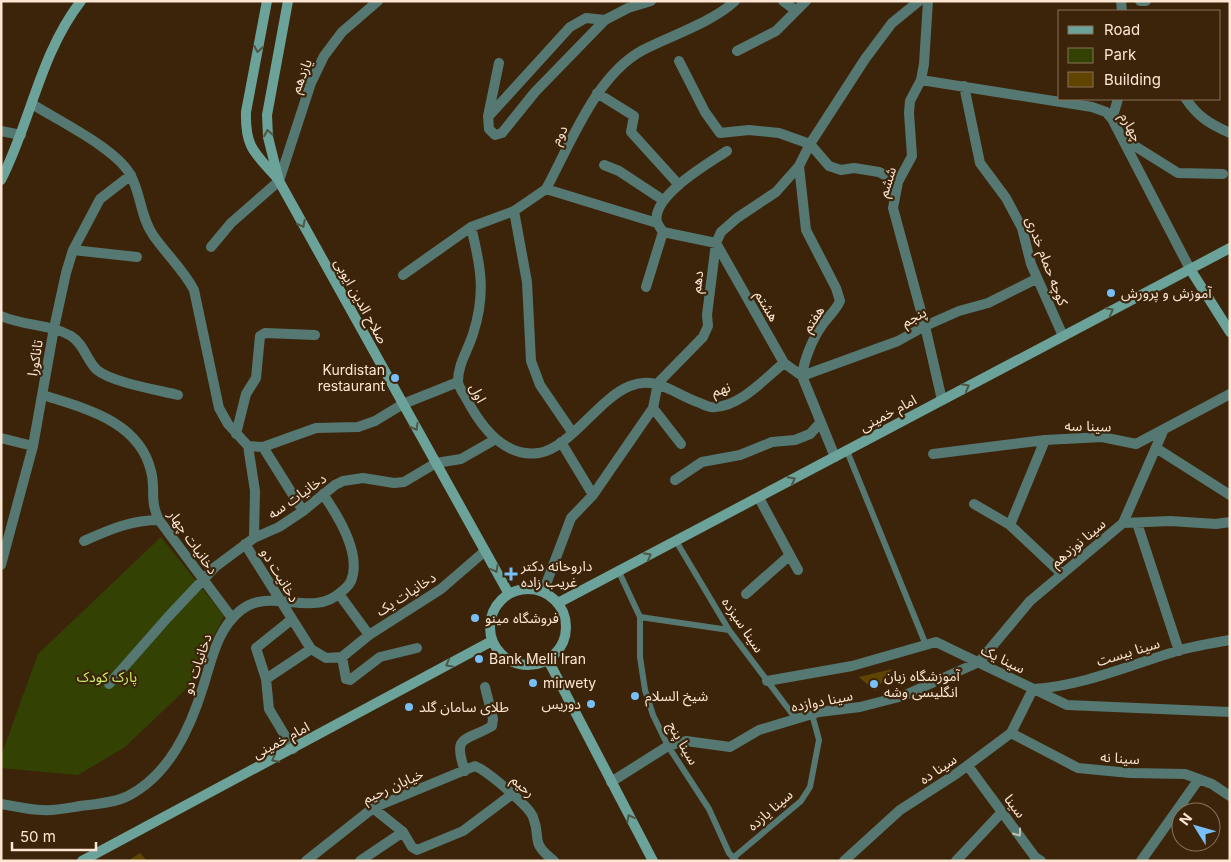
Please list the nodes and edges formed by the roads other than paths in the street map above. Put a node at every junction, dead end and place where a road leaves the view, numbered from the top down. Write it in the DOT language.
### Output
graph roads {
  1 [pos="81,1"];
  2 [pos="267,1"];
  3 [pos="288,1"];
  4 [pos="378,1"];
  5 [pos="651,1"];
  6 [pos="735,1"];
  7 [pos="783,1"];
  8 [pos="806,1"];
  9 [pos="919,1"];
  10 [pos="928,1"];
  11 [pos="1140,1"];
  12 [pos="1146,1"];
  13 [pos="795,10"];
  14 [pos="605,20"];
  15 [pos="737,51"];
  16 [pos="679,61"];
  17 [pos="499,63"];
  18 [pos="921,80"];
  19 [pos="964,86"];
  20 [pos="597,93"];
  21 [pos="1118,100"];
  22 [pos="1187,100"];
  23 [pos="32,104"];
  24 [pos="488,116"];
  25 [pos="1112,119"];
  26 [pos="1,131"];
  27 [pos="1230,133"];
  28 [pos="20,136"];
  29 [pos="1122,138"];
  30 [pos="810,144"];
  31 [pos="727,151"];
  32 [pos="604,165"];
  33 [pos="799,166"];
  34 [pos="1224,174"];
  35 [pos="131,175"];
  36 [pos="1,180"];
  37 [pos="280,181"];
  38 [pos="898,182"];
  39 [pos="679,185"];
  40 [pos="546,189"];
  41 [pos="663,200"];
  42 [pos="514,211"];
  43 [pos="657,223"];
  44 [pos="471,227"];
  45 [pos="663,232"];
  46 [pos="716,243"];
  47 [pos="210,247"];
  48 [pos="1230,248"];
  49 [pos="73,250"];
  50 [pos="138,257"];
  51 [pos="1190,269"];
  52 [pos="403,275"];
  53 [pos="1036,280"];
  54 [pos="646,287"];
  55 [pos="1,316"];
  56 [pos="925,326"];
  57 [pos="54,328"];
  58 [pos="1230,332"];
  59 [pos="316,335"];
  60 [pos="1062,336"];
  61 [pos="784,363"];
  62 [pos="802,376"];
  63 [pos="458,382"];
  64 [pos="658,383"];
  65 [pos="1230,394"];
  66 [pos="43,395"];
  67 [pos="178,395"];
  68 [pos="942,400"];
  69 [pos="403,404"];
  70 [pos="653,408"];
  71 [pos="820,422"];
  72 [pos="1164,429"];
  73 [pos="572,432"];
  74 [pos="236,434"];
  75 [pos="1,438"];
  76 [pos="496,439"];
  77 [pos="1045,440"];
  78 [pos="560,442"];
  79 [pos="681,444"];
  80 [pos="33,446"];
  81 [pos="248,446"];
  82 [pos="263,447"];
  83 [pos="1156,448"];
  84 [pos="847,451"];
  85 [pos="933,454"];
  86 [pos="835,457"];
  87 [pos="436,463"];
  88 [pos="675,480"];
  89 [pos="323,494"];
  90 [pos="593,495"];
  91 [pos="1230,495"];
  92 [pos="759,498"];
  93 [pos="974,504"];
  94 [pos="302,511"];
  95 [pos="159,520"];
  96 [pos="1230,522"];
  97 [pos="1123,523"];
  98 [pos="1137,523"];
  99 [pos="1010,525"];
  100 [pos="84,541"];
  101 [pos="249,541"];
  102 [pos="676,541"];
  103 [pos="485,551"];
  104 [pos="790,555"];
  105 [pos="1,565"];
  106 [pos="798,570"];
  107 [pos="619,572"];
  108 [pos="1062,574"];
  109 [pos="203,580"];
  110 [pos="543,592"];
  111 [pos="339,594"];
  112 [pos="509,594"];
  113 [pos="746,594"];
  114 [pos="280,601"];
  115 [pos="558,603"];
  116 [pos="640,617"];
  117 [pos="232,618"];
  118 [pos="291,620"];
  119 [pos="730,630"];
  120 [pos="369,634"];
  121 [pos="1230,640"];
  122 [pos="492,641"];
  123 [pos="926,645"];
  124 [pos="311,648"];
  125 [pos="417,648"];
  126 [pos="1179,650"];
  127 [pos="342,657"];
  128 [pos="548,660"];
  129 [pos="979,662"];
  130 [pos="266,679"];
  131 [pos="767,681"];
  132 [pos="110,684"];
  133 [pos="486,687"];
  134 [pos="1033,689"];
  135 [pos="1230,712"];
  136 [pos="812,714"];
  137 [pos="796,719"];
  138 [pos="1011,733"];
  139 [pos="668,746"];
  140 [pos="293,749"];
  141 [pos="475,766"];
  142 [pos="968,766"];
  143 [pos="465,771"];
  144 [pos="1199,779"];
  145 [pos="611,782"];
  146 [pos="1228,793"];
  147 [pos="511,795"];
  148 [pos="1,804"];
  149 [pos="373,808"];
  150 [pos="1002,812"];
  151 [pos="404,832"];
  152 [pos="314,858"];
  153 [pos="734,859"];
  154 [pos="1036,859"];
  155 [pos="82,861"];
  156 [pos="360,861"];
  157 [pos="554,861"];
  158 [pos="654,861"];
  159 [pos="844,861"];
  160 [pos="956,861"];
  161 [pos="1141,861"];
  1 -- 23 [label="main road"];
  2 -- 37 [label="main road, one-way"];
  37 -- 3 [label="main road, صلاح الدین ایوبی, one-way"];
  4 -- 37 [label="street, یازدهم"];
  5 -- 14 [label="street"];
  6 -- 20 [label="street, دوم"];
  7 -- 13 [label="street"];
  8 -- 13 [label="street"];
  9 -- 30 [label="street"];
  10 -- 18 [label="street, ششم"];
  11 -- 12 [label="street"];
  13 -- 15 [label="street"];
  14 -- 24 [label="street"];
  14 -- 24 [label="street"];
  16 -- 30 [label="street"];
  17 -- 24 [label="street"];
  18 -- 19 [label="street, چهارم"];
  18 -- 38 [label="street, ششم"];
  19 -- 25 [label="street, چهارم"];
  19 -- 53 [label="street, کوچه حمام خدری"];
  20 -- 39 [label="street"];
  20 -- 40 [label="street, دوم"];
  21 -- 25 [label="street"];
  22 -- 27 [label="street"];
  23 -- 28 [label="main road"];
  23 -- 35 [label="street"];
  25 -- 29 [label="street, چهارم"];
  26 -- 28 [label="street"];
  28 -- 36 [label="main road"];
  29 -- 34 [label="street"];
  29 -- 51 [label="street, چهارم"];
  30 -- 33 [label="street"];
  30 -- 38 [label="street"];
  31 -- 39 [label="street"];
  32 -- 41 [label="street"];
  33 -- 46 [label="street"];
  33 -- 62 [label="street, هفتم"];
  35 -- 49 [label="street, تاناکورا"];
  35 -- 74 [label="street"];
  37 -- 47 [label="street"];
  37 -- 69 [label="main road, صلاح الدین ایوبی, one-way"];
  38 -- 56 [label="street, ششم"];
  39 -- 41 [label="street"];
  40 -- 42 [label="street, دوم"];
  40 -- 43 [label="street"];
  41 -- 43 [label="street"];
  42 -- 44 [label="street, دوم"];
  42 -- 73 [label="street"];
  43 -- 45 [label="street"];
  44 -- 52 [label="street, دوم"];
  44 -- 63 [label="street, اول"];
  45 -- 46 [label="street"];
  45 -- 54 [label="street"];
  46 -- 61 [label="street, هشتم"];
  46 -- 64 [label="street, دهم"];
  48 -- 51 [label="main road, امام خمینی"];
  49 -- 50 [label="street"];
  49 -- 57 [label="street, تاناکورا"];
  51 -- 58 [label="main road"];
  60 -- 51 [label="main road, امام خمینی, one-way"];
  53 -- 56 [label="street, پنجم"];
  53 -- 60 [label="street, کوچه حمام خدری"];
  55 -- 57 [label="street"];
  56 -- 62 [label="street, پنجم"];
  56 -- 68 [label="street, ششم"];
  57 -- 66 [label="street, تاناکورا"];
  57 -- 67 [label="street"];
  59 -- 74 [label="street"];
  68 -- 60 [label="main road, امام خمینی, one-way"];
  61 -- 62 [label="street, هشتم"];
  61 -- 64 [label="street, نهم"];
  62 -- 71 [label="street"];
  63 -- 69 [label="street"];
  63 -- 76 [label="street, اول"];
  64 -- 70 [label="street"];
  64 -- 73 [label="street, اول"];
  65 -- 72 [label="street, سینا سه"];
  66 -- 80 [label="street, تاناکورا"];
  66 -- 95 [label="street, دخانیات چهار"];
  68 -- 84 [label="main road, امام خمینی"];
  69 -- 82 [label="street"];
  69 -- 87 [label="main road, صلاح الدین ایوبی, one-way"];
  70 -- 79 [label="street"];
  70 -- 90 [label="street"];
  71 -- 86 [label="street"];
  71 -- 88 [label="street"];
  72 -- 77 [label="street, سینا سه"];
  72 -- 83 [label="street"];
  73 -- 78 [label="street, اول"];
  74 -- 81 [label="street"];
  75 -- 80 [label="street"];
  76 -- 78 [label="street, اول"];
  76 -- 87 [label="street, دخانیات سه"];
  77 -- 85 [label="street, سینا سه"];
  77 -- 99 [label="street"];
  78 -- 90 [label="street"];
  80 -- 105 [label="street, تاناکورا"];
  81 -- 82 [label="street"];
  81 -- 101 [label="street, دخانیات سه"];
  82 -- 94 [label="street"];
  83 -- 91 [label="street"];
  83 -- 97 [label="street"];
  84 -- 86 [label="main road, امام خمینی"];
  84 -- 123 [label="lane"];
  92 -- 86 [label="main road, امام خمینی, one-way"];
  87 -- 89 [label="street, دخانیات سه"];
  87 -- 103 [label="main road, صلاح الدین ایوبی"];
  89 -- 94 [label="street, دخانیات سه"];
  89 -- 111 [label="street"];
  90 -- 110 [label="street"];
  92 -- 102 [label="main road, امام خمینی"];
  92 -- 104 [label="street"];
  93 -- 99 [label="street"];
  94 -- 101 [label="street, دخانیات سه"];
  95 -- 100 [label="street"];
  95 -- 109 [label="street, دخانیات چهار"];
  96 -- 98 [label="street, سینا نوزدهم"];
  97 -- 98 [label="street, سینا نوزدهم"];
  97 -- 108 [label="street, سینا نوزدهم"];
  98 -- 126 [label="street"];
  99 -- 108 [label="street"];
  101 -- 109 [label="street, دخانیات سه"];
  101 -- 114 [label="street, دخانیت دو"];
  107 -- 102 [label="main road, امام خمینی, one-way"];
  102 -- 119 [label="lane, سینا سیزده"];
  103 -- 112 [label="main road, صلاح الدین ایوبی, one-way"];
  103 -- 120 [label="street, دخانیات یک"];
  104 -- 106 [label="street"];
  104 -- 113 [label="street"];
  107 -- 115 [label="main road, امام خمینی"];
  107 -- 116 [label="lane, سینا پنج"];
  108 -- 129 [label="street, سینا نوزدهم"];
  109 -- 117 [label="street, دخانیات چهار"];
  109 -- 132 [label="street, دخانیات سه"];
  110 -- 112 [label="main road"];
  110 -- 115 [label="main road"];
  111 -- 114 [label="street, دخانیات دو"];
  111 -- 120 [label="street"];
  112 -- 122 [label="main road"];
  114 -- 117 [label="street, دخانیات دو"];
  114 -- 118 [label="street, دخانیت دو"];
  115 -- 128 [label="main road"];
  116 -- 119 [label="lane"];
  116 -- 139 [label="lane, سینا پنج"];
  117 -- 148 [label="street, دخانیات دو"];
  118 -- 124 [label="street, دخانیت دو"];
  118 -- 130 [label="street"];
  119 -- 131 [label="lane, سینا سیزده"];
  120 -- 127 [label="street, دخانیات یک"];
  121 -- 126 [label="street, سینا بیست"];
  122 -- 128 [label="main road"];
  122 -- 140 [label="main road, امام خمینی, one-way"];
  123 -- 129 [label="street, سینا یک"];
  123 -- 131 [label="street, سینا یک"];
  124 -- 127 [label="street"];
  124 -- 130 [label="street"];
  125 -- 127 [label="street"];
  126 -- 134 [label="street, سینا بیست"];
  128 -- 145 [label="main road"];
  129 -- 134 [label="street, سینا یک"];
  129 -- 136 [label="street, سینا دوازده"];
  130 -- 140 [label="street"];
  131 -- 137 [label="lane, سینا سیزده"];
  133 -- 143 [label="street"];
  134 -- 135 [label="street, سینا یک"];
  134 -- 138 [label="street, سینا ده"];
  136 -- 137 [label="street, سینا دوازده"];
  136 -- 153 [label="lane, سینا یازده"];
  137 -- 139 [label="street, سینا دوازده"];
  138 -- 142 [label="street, سینا ده"];
  138 -- 144 [label="street, سینا نه"];
  139 -- 145 [label="street"];
  139 -- 153 [label="lane, سینا پنج"];
  140 -- 155 [label="main road, امام خمینی, one-way"];
  141 -- 143 [label="street, خیابان رحیم"];
  141 -- 147 [label="street, رحیم"];
  142 -- 150 [label="street, سینا"];
  142 -- 159 [label="street, سینا ده"];
  143 -- 149 [label="street, خیابان رحیم"];
  144 -- 146 [label="street, سینا نه"];
  144 -- 161 [label="street"];
  158 -- 145 [label="main road, one-way"];
  147 -- 151 [label="street"];
  147 -- 157 [label="street, رحیم"];
  149 -- 151 [label="street"];
  149 -- 152 [label="street, خیابان رحیم"];
  150 -- 154 [label="street, سینا, one-way"];
  150 -- 160 [label="street"];
  151 -- 156 [label="street"];
}
